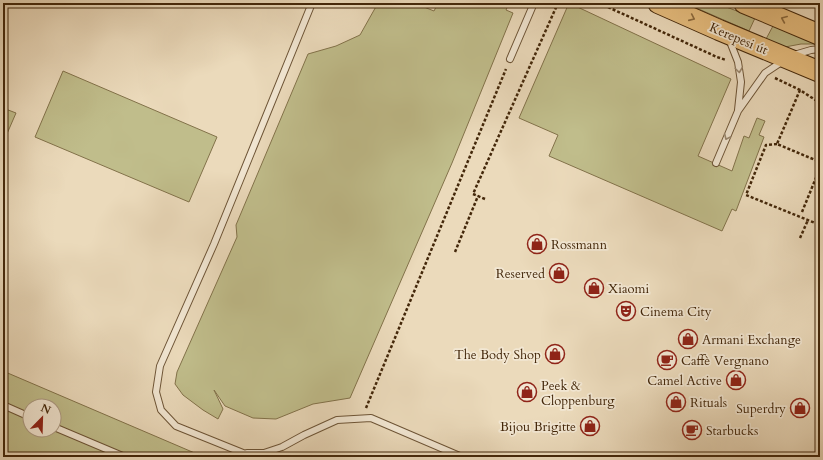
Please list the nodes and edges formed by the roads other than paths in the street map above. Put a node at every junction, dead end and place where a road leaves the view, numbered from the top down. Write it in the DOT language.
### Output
graph roads {
  1 [pos="312,3"];
  2 [pos="534,3"];
  3 [pos="658,3"];
  4 [pos="744,3"];
  5 [pos="727,33"];
  6 [pos="820,35"];
  7 [pos="820,49"];
  8 [pos="786,58"];
  9 [pos="510,59"];
  10 [pos="820,72"];
  11 [pos="738,111"];
  12 [pos="716,163"];
  13 [pos="3,405"];
  14 [pos="22,413"];
  15 [pos="62,430"];
  16 [pos="245,454"];
  17 [pos="125,457"];
  18 [pos="253,457"];
  19 [pos="462,457"];
  1 -- 16 [label="lane"];
  2 -- 9 [label="lane"];
  3 -- 5 [label="main road, Kerepesi út, one-way"];
  6 -- 4 [label="main road, one-way"];
  5 -- 8 [label="main road, Kerepesi út"];
  5 -- 11 [label="lane, one-way"];
  7 -- 8 [label="lane"];
  8 -- 10 [label="main road, Kerepesi út"];
  8 -- 11 [label="lane"];
  11 -- 12 [label="lane, one-way"];
  13 -- 14 [label="lane"];
  15 -- 17 [label="lane"];
  16 -- 18 [label="lane"];
  16 -- 19 [label="lane"];
}
